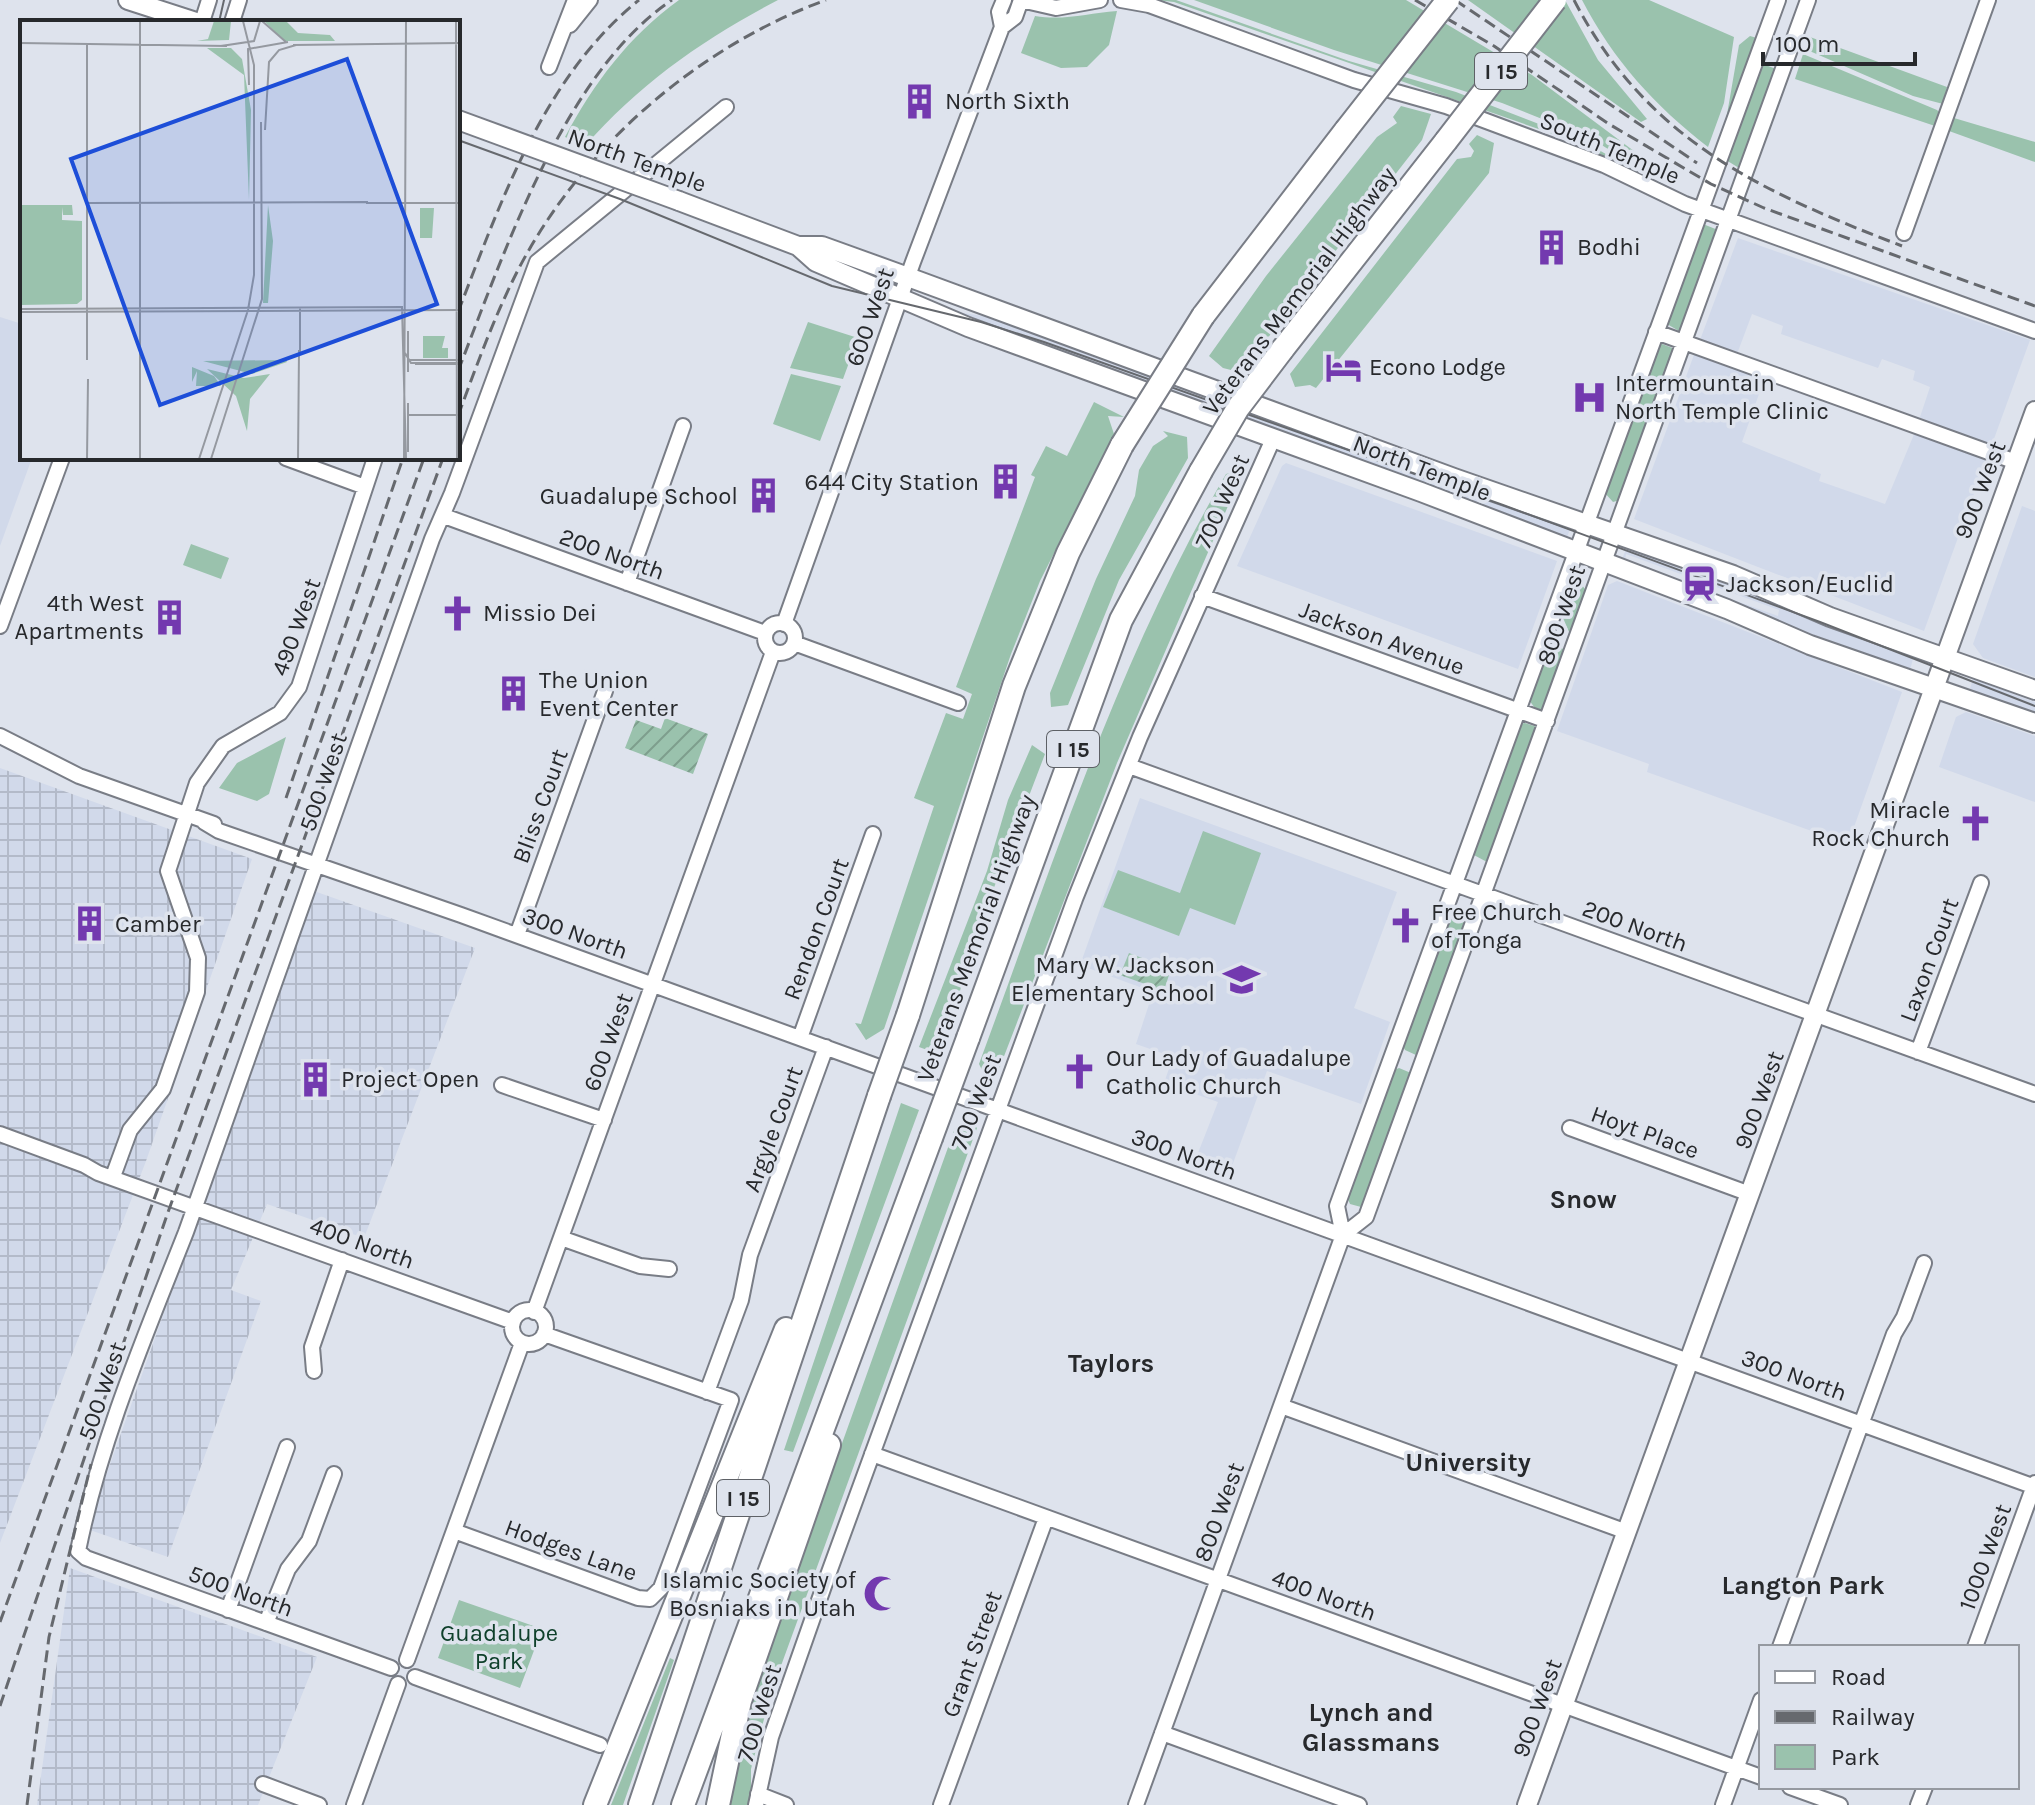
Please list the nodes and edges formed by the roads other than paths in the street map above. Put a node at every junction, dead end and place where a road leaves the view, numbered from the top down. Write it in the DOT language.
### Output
graph roads {
  1 [pos="128,0"];
  2 [pos="209,0"];
  3 [pos="239,0"];
  4 [pos="575,0"];
  5 [pos="590,0"];
  6 [pos="1004,0"];
  7 [pos="1021,0"];
  8 [pos="1100,0"];
  9 [pos="1121,0"];
  10 [pos="1448,0"];
  11 [pos="1555,0"];
  12 [pos="1778,0"];
  13 [pos="1808,0"];
  14 [pos="1988,0"];
  15 [pos="193,20"];
  16 [pos="200,20"];
  17 [pos="233,20"];
  18 [pos="1002,27"];
  19 [pos="562,34"];
  20 [pos="1758,54"];
  21 [pos="1785,63"];
  22 [pos="549,67"];
  23 [pos="726,107"];
  24 [pos="460,121"];
  25 [pos="1702,210"];
  26 [pos="1727,219"];
  27 [pos="1904,233"];
  28 [pos="798,246"];
  29 [pos="908,277"];
  30 [pos="901,298"];
  31 [pos="2035,331"];
  32 [pos="1656,332"];
  33 [pos="1684,343"];
  34 [pos="2035,411"];
  35 [pos="683,426"];
  36 [pos="1273,439"];
  37 [pos="61,460"];
  38 [pos="291,460"];
  39 [pos="374,460"];
  40 [pos="2016,462"];
  41 [pos="365,487"];
  42 [pos="444,516"];
  43 [pos="1587,522"];
  44 [pos="1614,532"];
  45 [pos="1575,553"];
  46 [pos="1602,563"];
  47 [pos="627,583"];
  48 [pos="1202,596"];
  49 [pos="784,624"];
  50 [pos="0,626"];
  51 [pos="765,633"];
  52 [pos="794,643"];
  53 [pos="773,652"];
  54 [pos="1945,657"];
  55 [pos="1934,689"];
  56 [pos="2035,690"];
  57 [pos="605,691"];
  58 [pos="958,703"];
  59 [pos="1518,710"];
  60 [pos="1547,721"];
  61 [pos="2035,723"];
  62 [pos="0,736"];
  63 [pos="1129,766"];
  64 [pos="185,815"];
  65 [pos="873,834"];
  66 [pos="318,864"];
  67 [pos="1981,883"];
  68 [pos="1457,885"];
  69 [pos="1483,894"];
  70 [pos="517,935"];
  71 [pos="653,984"];
  72 [pos="1815,1014"];
  73 [pos="800,1038"];
  74 [pos="826,1047"];
  75 [pos="1918,1052"];
  76 [pos="502,1085"];
  77 [pos="2035,1094"];
  78 [pos="997,1110"];
  79 [pos="604,1120"];
  80 [pos="1570,1128"];
  81 [pos="0,1134"];
  82 [pos="84,1165"];
  83 [pos="115,1171"];
  84 [pos="846,1192"];
  85 [pos="1750,1194"];
  86 [pos="195,1207"];
  87 [pos="898,1218"];
  88 [pos="1343,1235"];
  89 [pos="561,1238"];
  90 [pos="342,1260"];
  91 [pos="1924,1263"];
  92 [pos="669,1269"];
  93 [pos="534,1312"];
  94 [pos="513,1322"];
  95 [pos="544,1334"];
  96 [pos="522,1343"];
  97 [pos="1689,1360"];
  98 [pos="314,1371"];
  99 [pos="707,1392"];
  100 [pos="1281,1406"];
  101 [pos="1862,1423"];
  102 [pos="287,1447"];
  103 [pos="872,1454"];
  104 [pos="334,1474"];
  105 [pos="2035,1485"];
  106 [pos="1046,1518"];
  107 [pos="454,1531"];
  108 [pos="1627,1532"];
  109 [pos="78,1551"];
  110 [pos="1218,1580"];
  111 [pos="228,1610"];
  112 [pos="266,1623"];
  113 [pos="1781,1645"];
  114 [pos="1976,1645"];
  115 [pos="407,1660"];
  116 [pos="391,1668"];
  117 [pos="415,1677"];
  118 [pos="398,1684"];
  119 [pos="1564,1705"];
  120 [pos="1759,1705"];
  121 [pos="1162,1733"];
  122 [pos="600,1745"];
  123 [pos="1736,1768"];
  124 [pos="1759,1776"];
  125 [pos="263,1784"];
  126 [pos="1796,1789"];
  127 [pos="757,1800"];
  128 [pos="319,1805"];
  129 [pos="354,1805"];
  130 [pos="595,1805"];
  131 [pos="640,1805"];
  132 [pos="683,1805"];
  133 [pos="718,1805"];
  134 [pos="786,1805"];
  135 [pos="941,1805"];
  136 [pos="1136,1805"];
  137 [pos="1359,1805"];
  138 [pos="1527,1805"];
  139 [pos="1723,1805"];
  140 [pos="1840,1805"];
  1 -- 15 [label="main road"];
  2 -- 16 [label="street"];
  3 -- 17 [label="street"];
  4 -- 19 [label="street"];
  5 -- 19 [label="street"];
  6 -- 18 [label="street, 600 West"];
  7 -- 8 [label="street"];
  7 -- 18 [label="street, 600 West"];
  9 -- 25 [label="street, South Temple"];
  10 -- 84 [label="highway, Veterans Memorial Highway / I 15, bridge"];
  11 -- 87 [label="highway, Veterans Memorial Highway / I 15, bridge"];
  12 -- 20 [label="street, 800 West"];
  13 -- 21 [label="street, 800 West"];
  14 -- 27 [label="street"];
  18 -- 29 [label="street, 600 West"];
  19 -- 22 [label="street"];
  20 -- 21 [label="street"];
  20 -- 25 [label="street, 800 West"];
  21 -- 26 [label="street, 800 West"];
  23 -- 42 [label="street, 500 West"];
  24 -- 28 [label="main road, North Temple, bridge"];
  25 -- 26 [label="street, South Temple"];
  25 -- 32 [label="street, 800 West"];
  26 -- 31 [label="street, South Temple"];
  26 -- 33 [label="street, 800 West"];
  28 -- 29 [label="main road, North Temple"];
  28 -- 30 [label="main road, North Temple"];
  29 -- 30 [label="street, 600 West"];
  29 -- 43 [label="main road, North Temple"];
  30 -- 36 [label="main road, North Temple"];
  30 -- 49 [label="street, 600 West"];
  32 -- 33 [label="street"];
  32 -- 43 [label="street, 800 West"];
  33 -- 40 [label="street"];
  33 -- 44 [label="street, 800 West"];
  34 -- 40 [label="main road, 900 West"];
  35 -- 47 [label="street"];
  36 -- 45 [label="main road, North Temple"];
  36 -- 48 [label="street, 700 West"];
  37 -- 50 [label="street"];
  38 -- 41 [label="street"];
  39 -- 41 [label="street, 490 West"];
  40 -- 54 [label="main road, 900 West"];
  41 -- 64 [label="street, 490 West"];
  42 -- 47 [label="street, 200 North"];
  42 -- 66 [label="street, 500 West"];
  43 -- 44 [label="main road, North Temple"];
  43 -- 45 [label="street, 800 West"];
  44 -- 46 [label="street, 800 West"];
  44 -- 54 [label="main road, North Temple"];
  45 -- 46 [label="main road, North Temple"];
  45 -- 59 [label="street, 800 West"];
  46 -- 55 [label="main road, North Temple"];
  46 -- 60 [label="street, 800 West"];
  47 -- 51 [label="street, 200 North"];
  48 -- 59 [label="street, Jackson Avenue"];
  48 -- 63 [label="street, 700 West"];
  49 -- 51 [label="street"];
  49 -- 52 [label="street"];
  51 -- 53 [label="street"];
  52 -- 53 [label="street"];
  52 -- 58 [label="street"];
  53 -- 71 [label="street, 600 West"];
  54 -- 55 [label="main road, 900 West"];
  54 -- 56 [label="main road, North Temple"];
  55 -- 61 [label="main road, North Temple"];
  55 -- 72 [label="main road, 900 West"];
  57 -- 70 [label="street, Bliss Court"];
  59 -- 60 [label="street, Jackson Avenue"];
  59 -- 68 [label="street, 800 West"];
  60 -- 69 [label="street, 800 West"];
  62 -- 64 [label="street, 300 North"];
  63 -- 68 [label="street, 200 North"];
  63 -- 78 [label="street, 700 West"];
  64 -- 66 [label="street, 300 North"];
  64 -- 83 [label="street, 490 West"];
  65 -- 73 [label="street, Rendon Court"];
  66 -- 70 [label="street, 300 North"];
  66 -- 86 [label="street, 500 West"];
  67 -- 75 [label="street, Laxon Court"];
  68 -- 69 [label="street, 200 North"];
  68 -- 88 [label="street, 800 West"];
  69 -- 72 [label="street, 200 North"];
  69 -- 88 [label="street, 800 West"];
  70 -- 71 [label="street, 300 North"];
  71 -- 73 [label="street, 300 North"];
  71 -- 79 [label="street, 600 West"];
  72 -- 75 [label="street, 200 North"];
  72 -- 85 [label="main road, 900 West"];
  73 -- 74 [label="street, 300 North"];
  74 -- 78 [label="street, 300 North"];
  74 -- 99 [label="street, Argyle Court"];
  75 -- 77 [label="street, 200 North"];
  76 -- 79 [label="street"];
  78 -- 88 [label="street, 300 North"];
  78 -- 103 [label="street, 700 West"];
  79 -- 89 [label="street, 600 West"];
  80 -- 85 [label="street, Hoyt Place"];
  81 -- 82 [label="street, 400 North"];
  82 -- 83 [label="street, 400 North"];
  82 -- 86 [label="street, 400 North"];
  83 -- 86 [label="street, 400 North"];
  84 -- 130 [label="highway"];
  84 -- 131 [label="highway, Veterans Memorial Highway / I 15"];
  85 -- 97 [label="main road, 900 West"];
  86 -- 90 [label="street, 400 North"];
  86 -- 109 [label="street, 500 West"];
  87 -- 132 [label="highway, Veterans Memorial Highway / I 15"];
  87 -- 133 [label="highway"];
  88 -- 97 [label="street, 300 North"];
  88 -- 100 [label="street, 800 West"];
  89 -- 92 [label="street"];
  89 -- 93 [label="street, 600 West"];
  90 -- 94 [label="street, 400 North"];
  90 -- 98 [label="street"];
  91 -- 101 [label="street"];
  93 -- 94 [label="street"];
  93 -- 95 [label="street"];
  94 -- 96 [label="street"];
  95 -- 96 [label="street"];
  95 -- 99 [label="street"];
  96 -- 107 [label="street"];
  97 -- 101 [label="street, 300 North"];
  97 -- 108 [label="main road, 900 West"];
  99 -- 107 [label="street, Hodges Lane"];
  100 -- 108 [label="street"];
  100 -- 110 [label="street, 800 West"];
  101 -- 105 [label="street, 300 North"];
  101 -- 113 [label="street"];
  102 -- 111 [label="street"];
  103 -- 106 [label="street, 400 North"];
  103 -- 127 [label="street, 700 West"];
  104 -- 112 [label="street"];
  105 -- 114 [label="street, 1000 West"];
  106 -- 110 [label="street, 400 North"];
  106 -- 135 [label="street, Grant Street"];
  107 -- 115 [label="street"];
  108 -- 119 [label="main road, 900 West"];
  109 -- 111 [label="street, 500 North"];
  110 -- 119 [label="street, 400 North"];
  110 -- 121 [label="street, 800 West"];
  111 -- 112 [label="street, 500 North"];
  112 -- 116 [label="street, 500 North"];
  115 -- 116 [label="street"];
  115 -- 117 [label="street"];
  116 -- 118 [label="street"];
  117 -- 118 [label="street"];
  117 -- 122 [label="street"];
  118 -- 129 [label="street"];
  119 -- 123 [label="street, 400 North"];
  119 -- 138 [label="main road, 900 West"];
  120 -- 123 [label="street"];
  121 -- 136 [label="street, 800 West"];
  121 -- 137 [label="street"];
  123 -- 124 [label="street, 400 North"];
  123 -- 139 [label="street"];
  125 -- 128 [label="street"];
  126 -- 140 [label="street"];
  127 -- 134 [label="street"];
}
